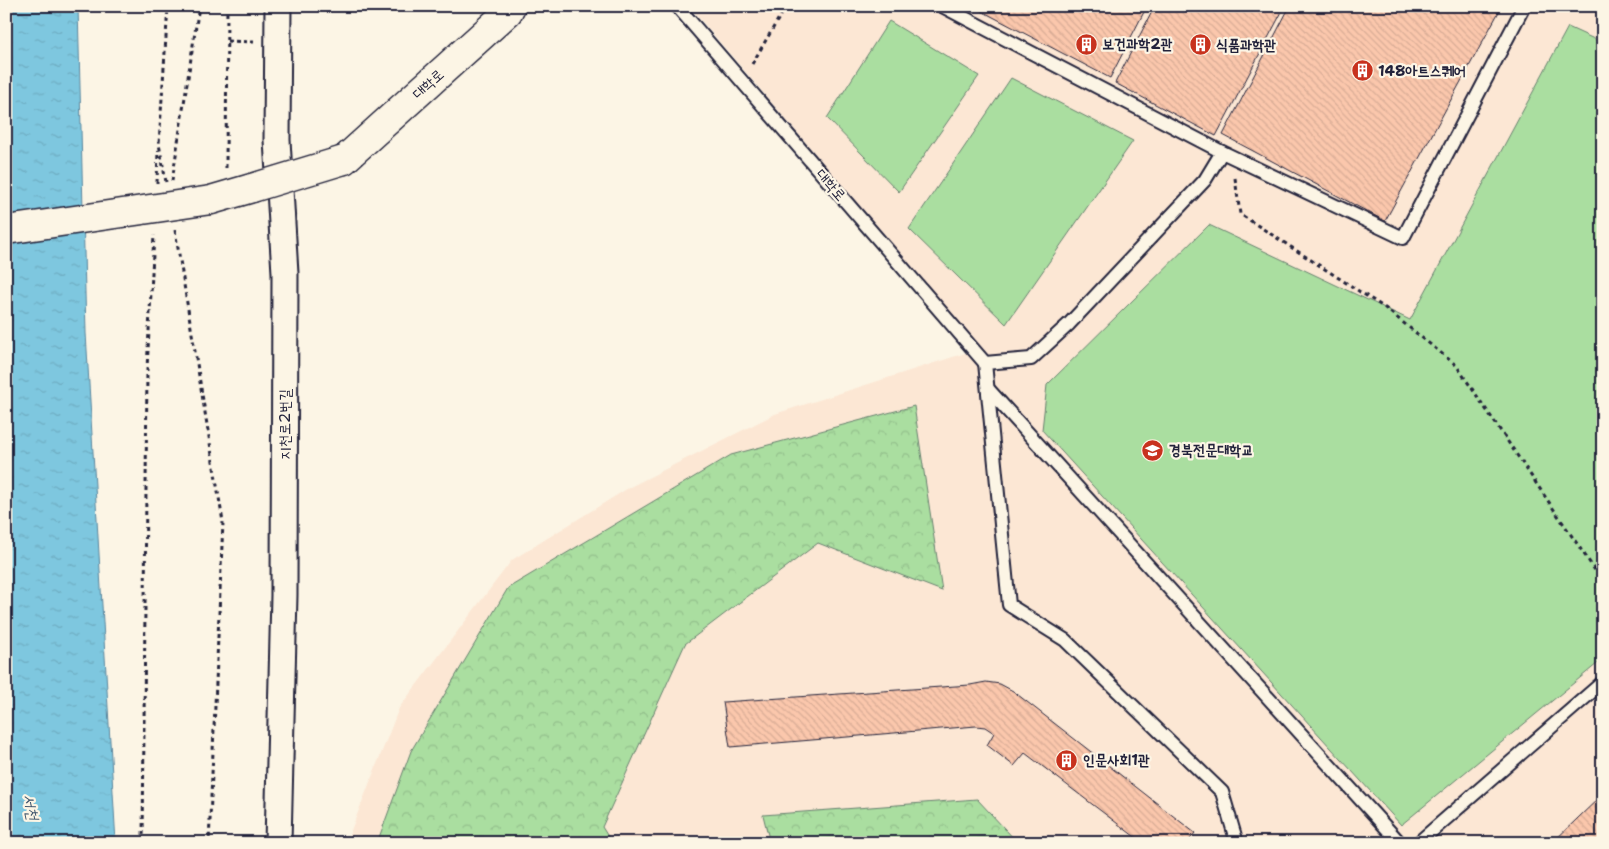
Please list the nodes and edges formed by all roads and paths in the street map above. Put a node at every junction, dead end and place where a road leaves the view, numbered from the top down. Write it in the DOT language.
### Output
graph roads {
  1 [pos="168,6"];
  2 [pos="199,6"];
  3 [pos="227,6"];
  4 [pos="278,6"];
  5 [pos="511,6"];
  6 [pos="677,6"];
  7 [pos="786,6"];
  8 [pos="942,6"];
  9 [pos="1524,6"];
  10 [pos="741,81"];
  11 [pos="158,144"];
  12 [pos="1227,154"];
  13 [pos="157,183"];
  14 [pos="219,198"];
  15 [pos="174,228"];
  16 [pos="6,230"];
  17 [pos="154,232"];
  18 [pos="985,364"];
  19 [pos="988,389"];
  20 [pos="1603,582"];
  21 [pos="1603,682"];
  22 [pos="143,843"];
  23 [pos="209,843"];
  24 [pos="278,843"];
  25 [pos="1237,843"];
  26 [pos="1400,843"];
  27 [pos="1418,843"];
  1 -- 11 [label="path"];
  2 -- 11 [label="path"];
  3 -- 14 [label="path"];
  4 -- 24 [label="street, 지천로2번길"];
  5 -- 14 [label="main road, 대학로, bridge"];
  6 -- 10 [label="lane, 대학로"];
  7 -- 10 [label="path"];
  8 -- 12 [label="lane"];
  9 -- 12 [label="lane"];
  10 -- 18 [label="lane, 대학로"];
  11 -- 13 [label="path"];
  12 -- 18 [label="lane"];
  12 -- 20 [label="path"];
  14 -- 16 [label="main road, bridge"];
  15 -- 23 [label="path"];
  17 -- 22 [label="path"];
  18 -- 19 [label="lane"];
  19 -- 25 [label="lane"];
  19 -- 26 [label="lane"];
  21 -- 27 [label="lane"];
}
